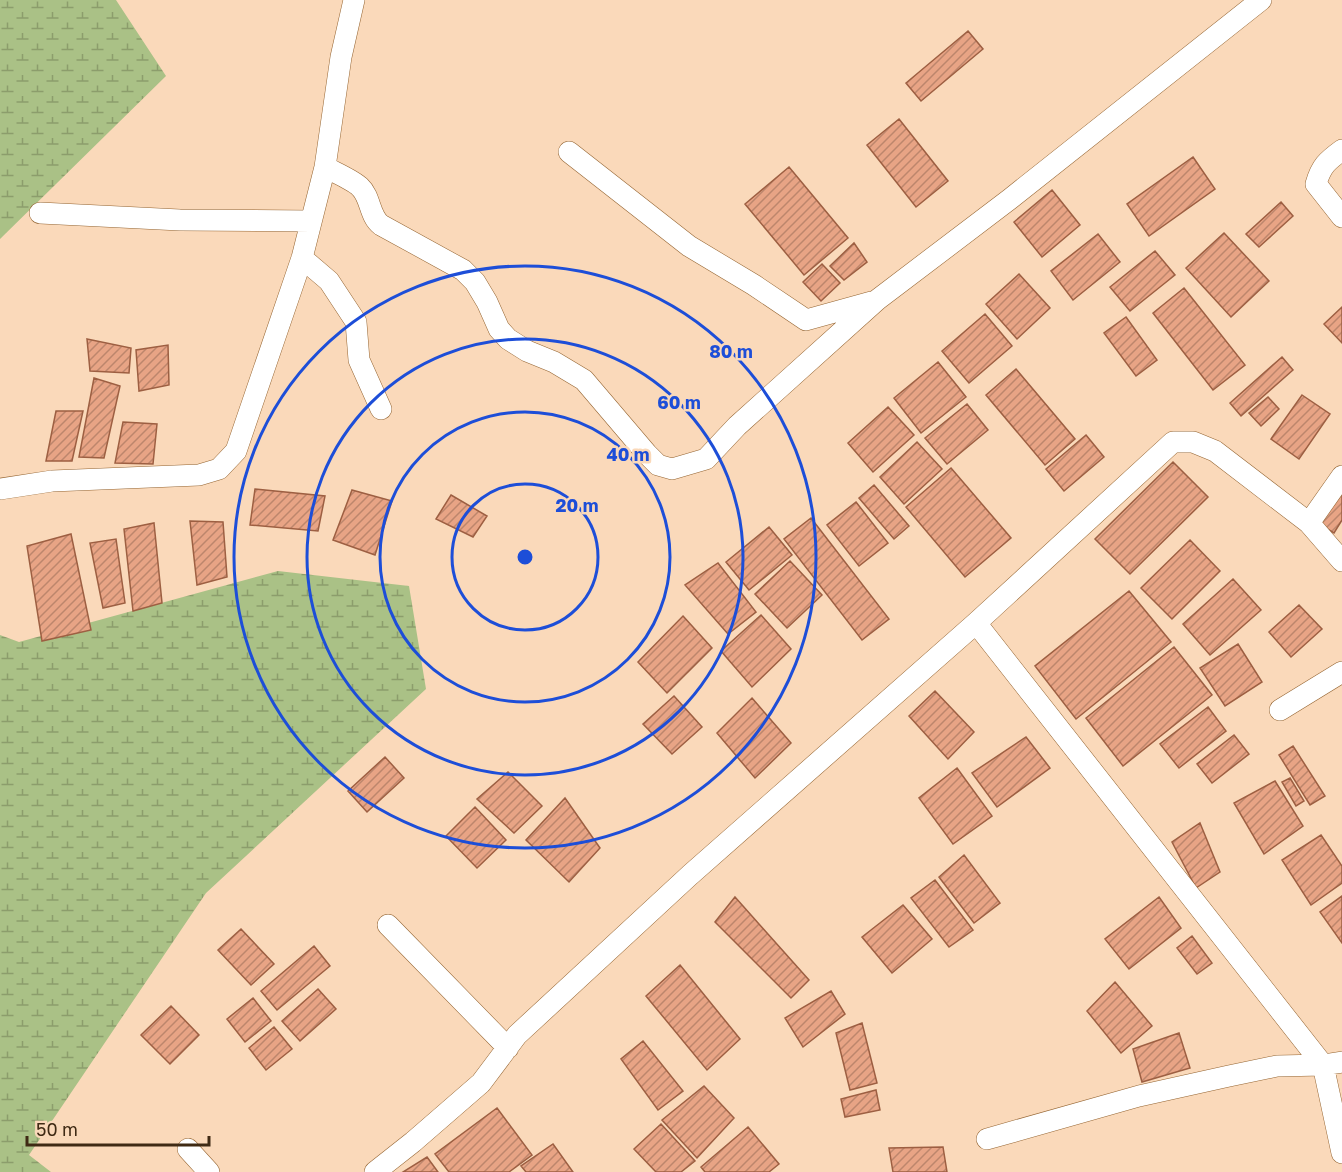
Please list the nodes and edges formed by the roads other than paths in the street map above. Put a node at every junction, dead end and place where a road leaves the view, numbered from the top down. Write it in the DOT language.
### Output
graph roads {
  1 [pos="354,0"];
  2 [pos="1261,0"];
  3 [pos="1342,150"];
  4 [pos="569,152"];
  5 [pos="325,167"];
  6 [pos="39,213"];
  7 [pos="1342,217"];
  8 [pos="310,221"];
  9 [pos="302,258"];
  10 [pos="877,300"];
  11 [pos="381,409"];
  12 [pos="1342,476"];
  13 [pos="0,489"];
  14 [pos="1309,523"];
  15 [pos="1342,561"];
  16 [pos="976,623"];
  17 [pos="1342,672"];
  18 [pos="1280,710"];
  19 [pos="388,925"];
  20 [pos="508,1048"];
  21 [pos="1332,1064"];
  22 [pos="987,1139"];
  23 [pos="188,1149"];
  24 [pos="1342,1153"];
  25 [pos="209,1172"];
  26 [pos="375,1172"];
  1 -- 5 [label="street"];
  2 -- 10 [label="street"];
  3 -- 7 [label="street"];
  4 -- 10 [label="street"];
  5 -- 8 [label="street"];
  5 -- 10 [label="street"];
  6 -- 8 [label="street"];
  8 -- 9 [label="street"];
  9 -- 11 [label="street"];
  9 -- 13 [label="street"];
  12 -- 14 [label="street"];
  14 -- 15 [label="street"];
  14 -- 16 [label="street"];
  16 -- 20 [label="street"];
  16 -- 21 [label="street"];
  17 -- 18 [label="street"];
  19 -- 20 [label="street"];
  20 -- 26 [label="street"];
  21 -- 22 [label="street"];
  21 -- 24 [label="street"];
  23 -- 25 [label="street"];
}
